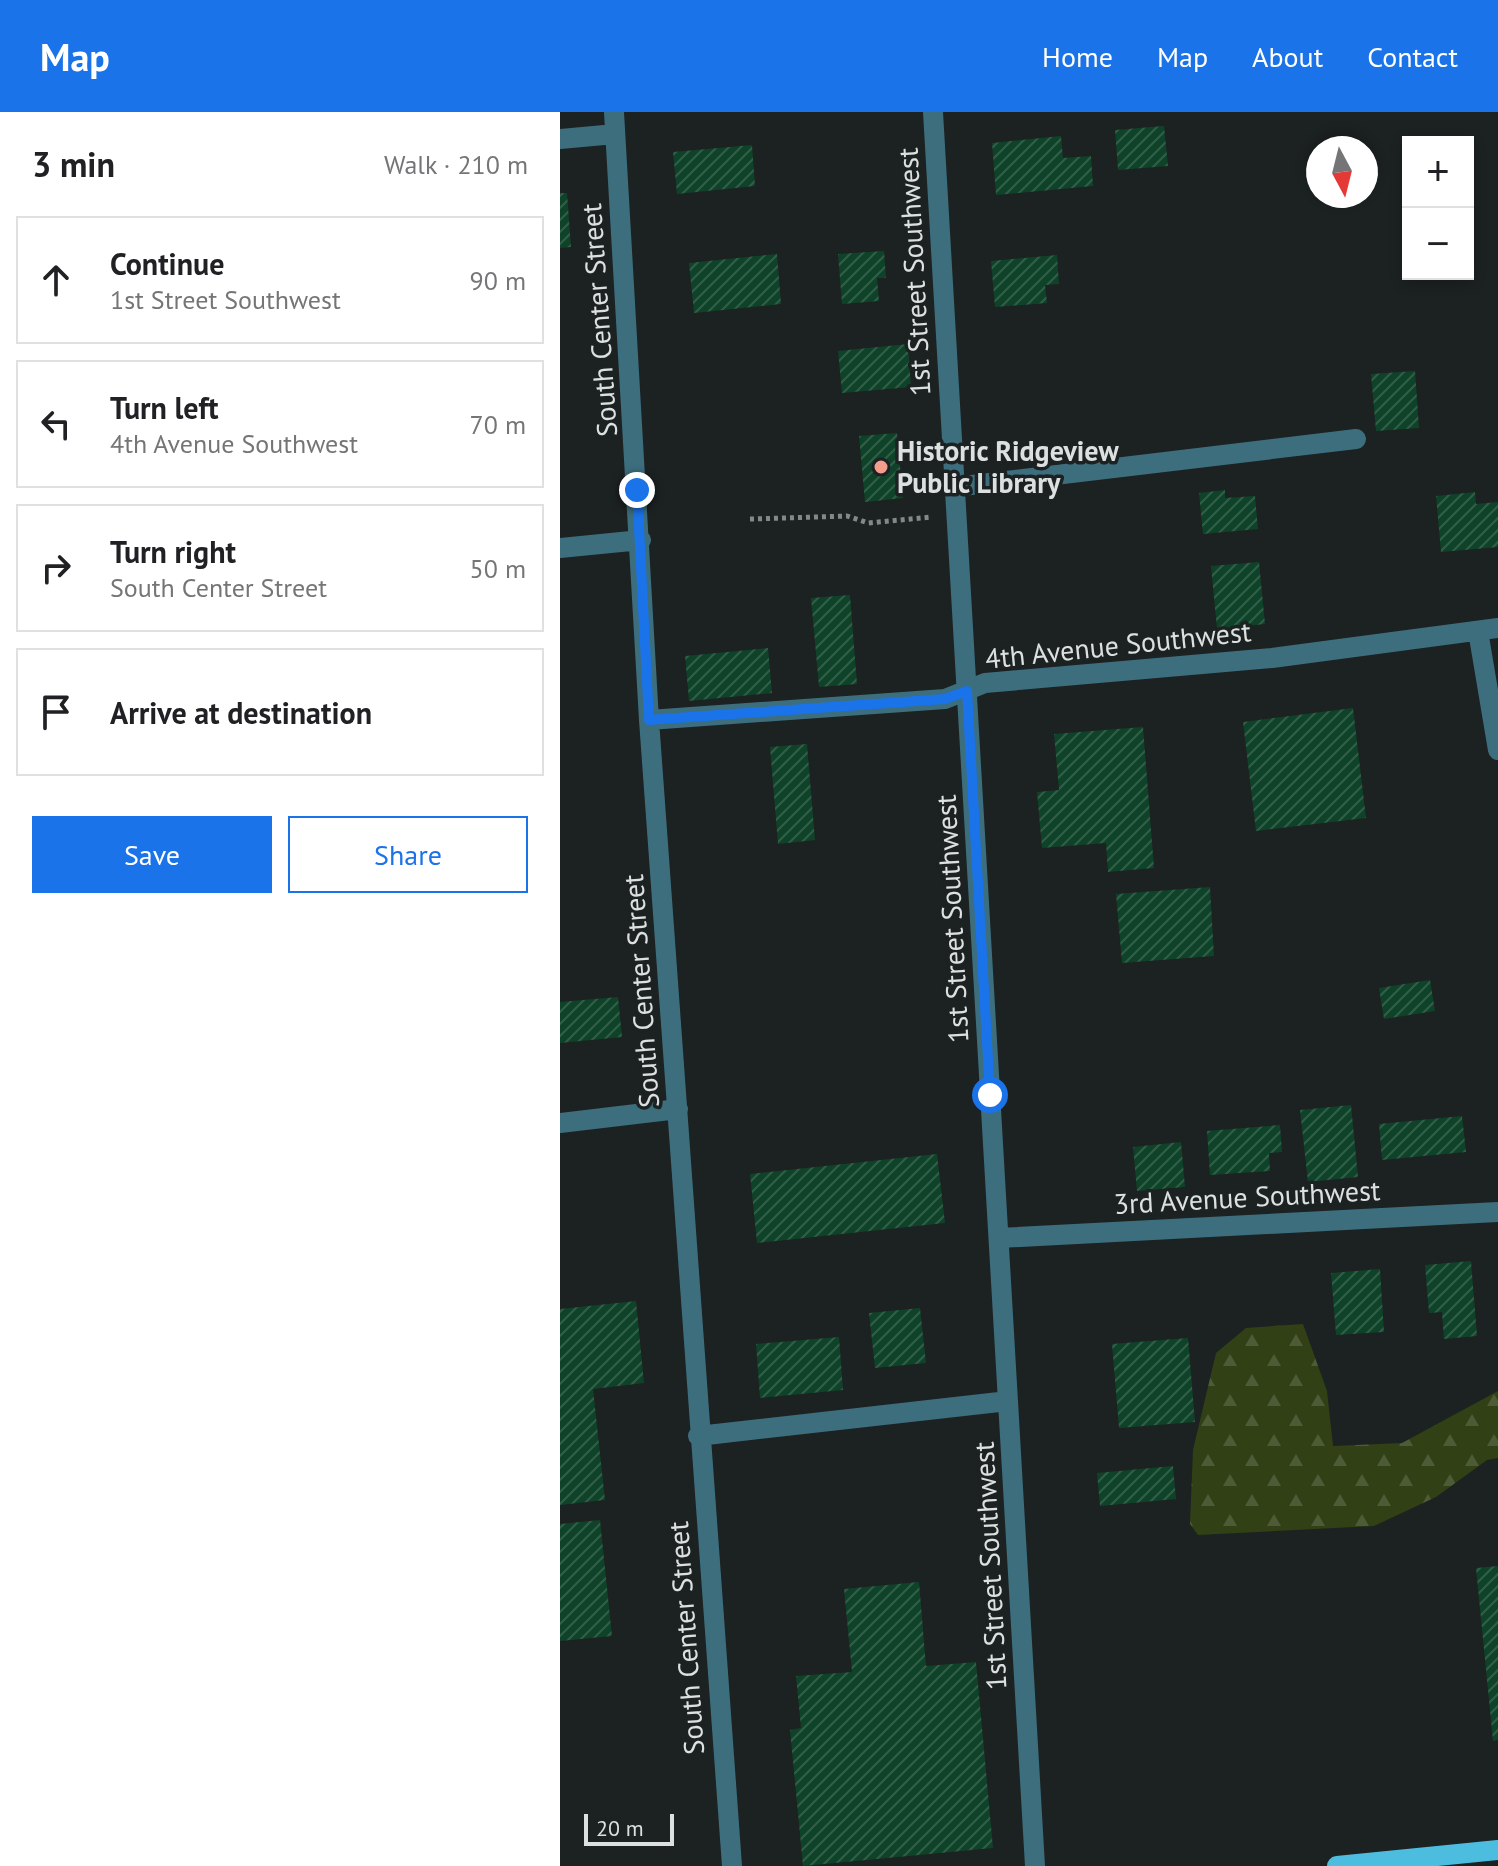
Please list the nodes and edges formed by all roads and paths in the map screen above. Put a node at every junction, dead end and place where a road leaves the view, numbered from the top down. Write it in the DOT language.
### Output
graph roads {
  1 [pos="614,112"];
  2 [pos="933,112"];
  3 [pos="615,134"];
  4 [pos="560,139"];
  5 [pos="1356,439"];
  6 [pos="955,487"];
  7 [pos="957,515"];
  8 [pos="750,519"];
  9 [pos="641,540"];
  10 [pos="560,548"];
  11 [pos="1488,630"];
  12 [pos="967,691"];
  13 [pos="649,720"];
  14 [pos="1498,750"];
  15 [pos="678,1109"];
  16 [pos="560,1123"];
  17 [pos="1498,1212"];
  18 [pos="999,1238"];
  19 [pos="1008,1401"];
  20 [pos="698,1436"];
  21 [pos="1498,1850"];
  22 [pos="732,1866"];
  23 [pos="1035,1866"];
  24 [pos="1346,1866"];
  1 -- 3 [label="street, South Center Street"];
  2 -- 6 [label="street, 1st Street Southwest"];
  3 -- 4 [label="street"];
  3 -- 9 [label="street, South Center Street"];
  5 -- 6 [label="street"];
  6 -- 7 [label="street, 1st Street Southwest"];
  7 -- 8 [label="path"];
  7 -- 12 [label="street, 1st Street Southwest"];
  9 -- 10 [label="street"];
  9 -- 13 [label="street, South Center Street"];
  11 -- 12 [label="street, 4th Avenue Southwest"];
  11 -- 14 [label="street"];
  12 -- 13 [label="street, 4th Avenue Southwest"];
  12 -- 18 [label="street, 1st Street Southwest"];
  13 -- 15 [label="street, South Center Street"];
  15 -- 16 [label="street"];
  15 -- 20 [label="street, South Center Street"];
  17 -- 18 [label="street, 3rd Avenue Southwest"];
  18 -- 19 [label="street, 1st Street Southwest"];
  19 -- 20 [label="street"];
  19 -- 23 [label="street, 1st Street Southwest"];
  20 -- 22 [label="street, South Center Street"];
  21 -- 24 [label="main road"];
}
